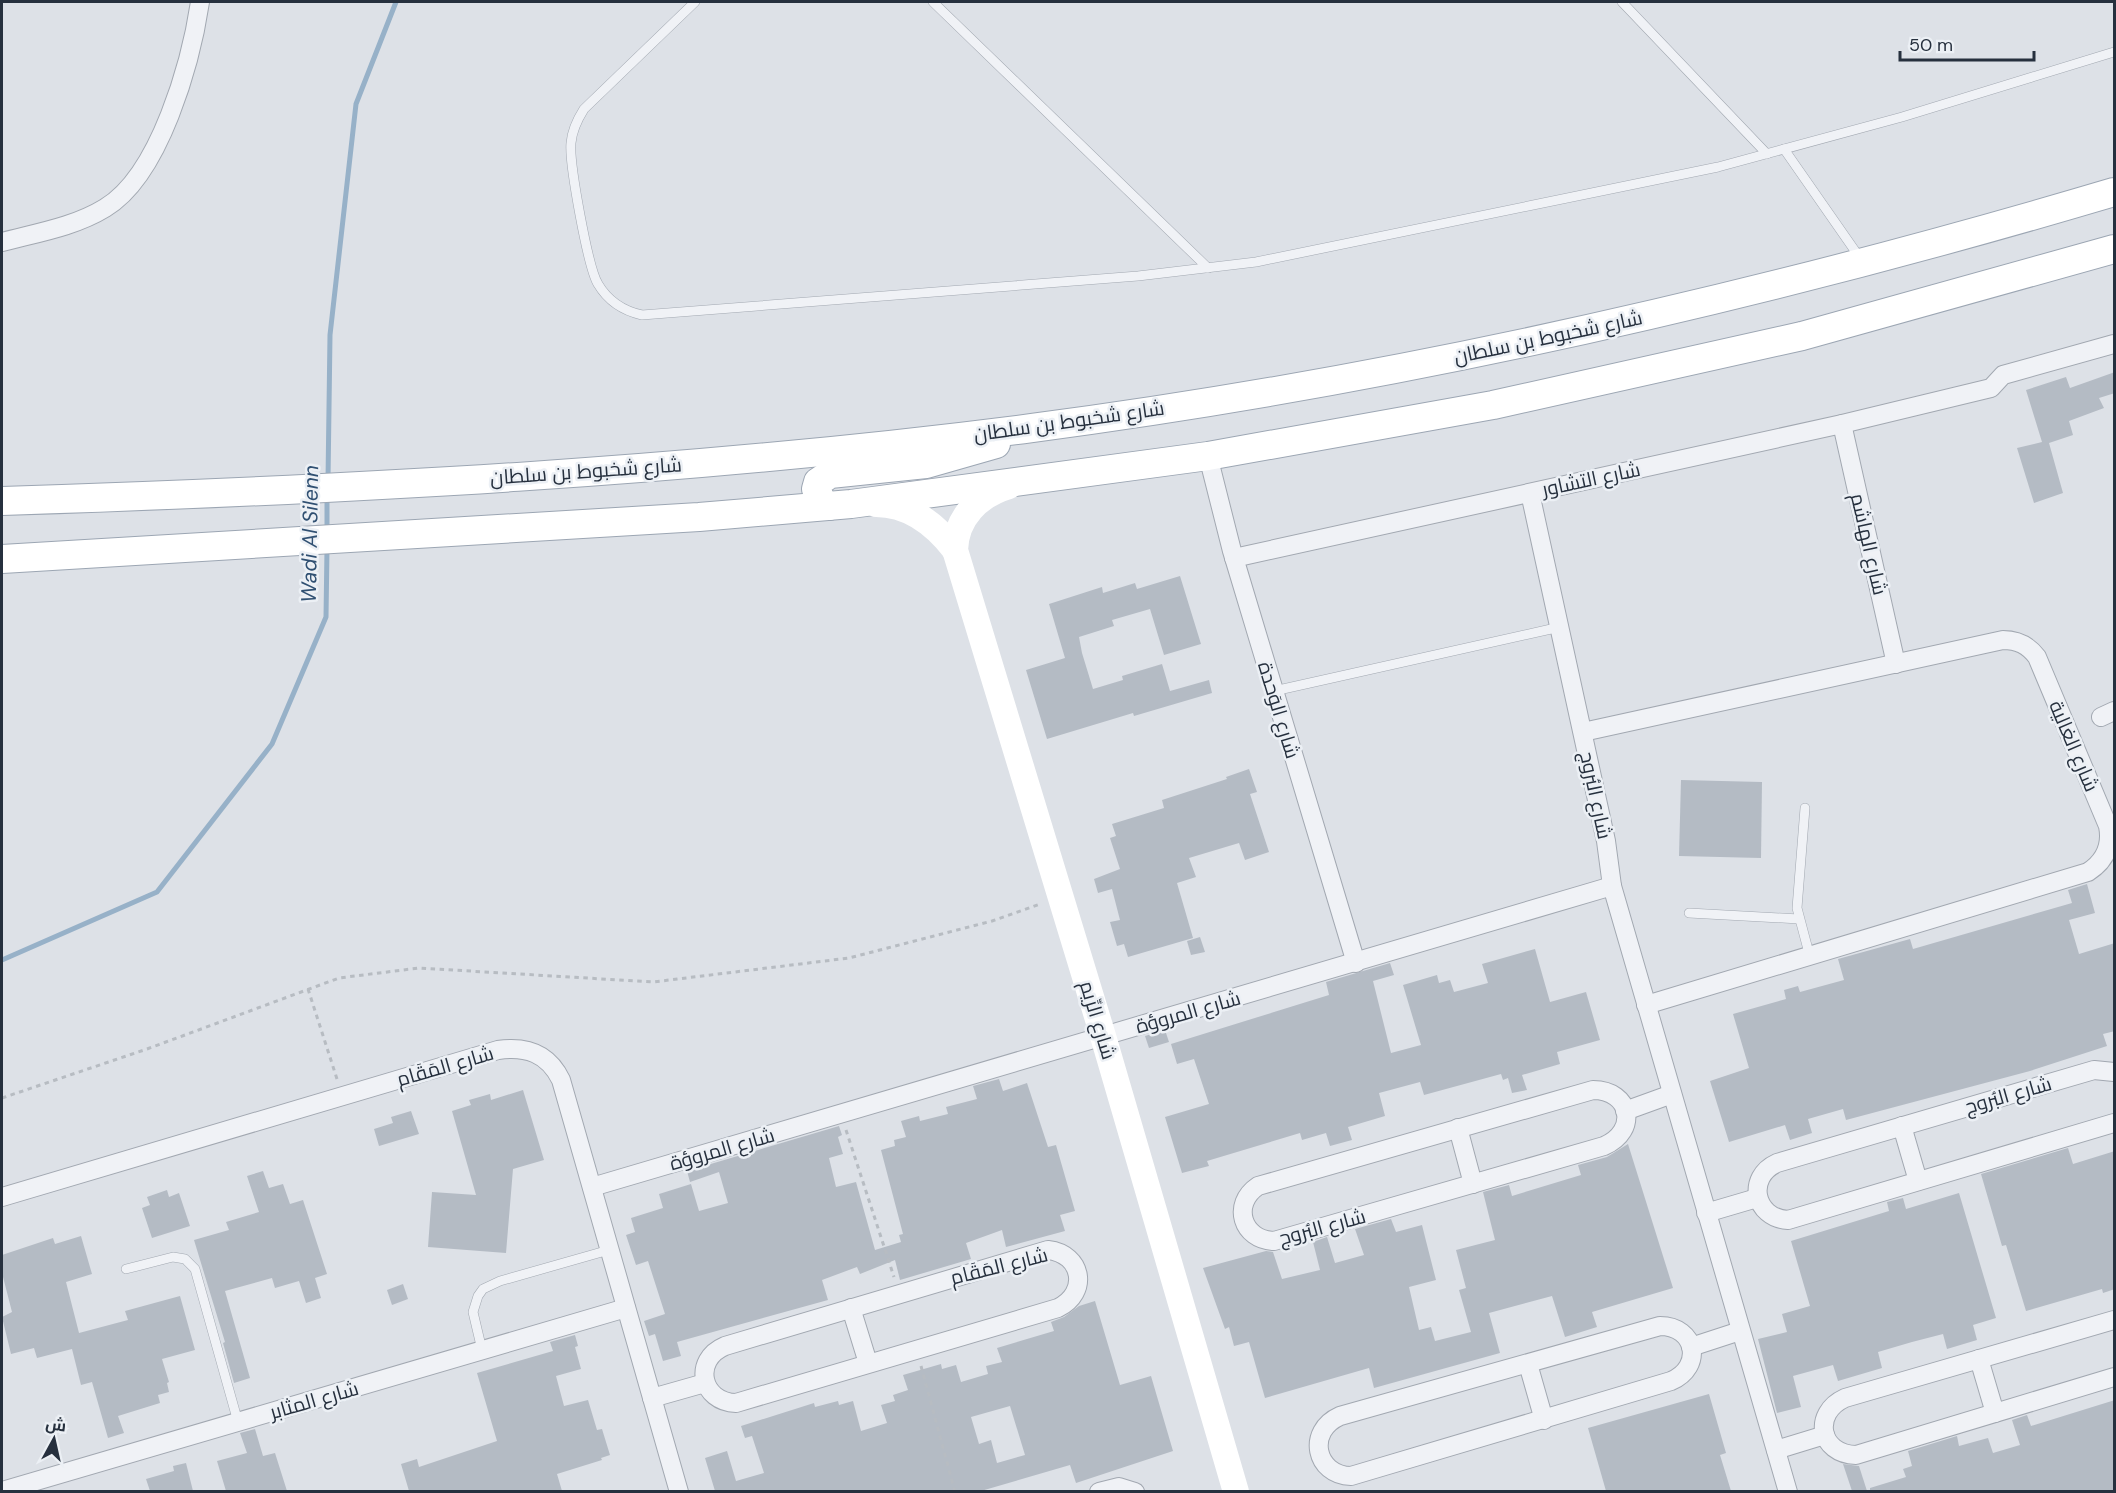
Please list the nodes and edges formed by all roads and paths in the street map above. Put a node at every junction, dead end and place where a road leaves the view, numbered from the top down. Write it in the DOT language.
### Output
graph roads {
  1 [pos="200,2"];
  2 [pos="695,2"];
  3 [pos="933,2"];
  4 [pos="1622,2"];
  5 [pos="2115,52"];
  6 [pos="1784,149"];
  7 [pos="1767,154"];
  8 [pos="2115,192"];
  9 [pos="2,242"];
  10 [pos="2115,249"];
  11 [pos="1863,263"];
  12 [pos="1208,268"];
  13 [pos="2115,344"];
  14 [pos="1842,424"];
  15 [pos="1034,427"];
  16 [pos="1208,456"];
  17 [pos="1017,483"];
  18 [pos="1530,493"];
  19 [pos="2,501"];
  20 [pos="840,505"];
  21 [pos="955,550"];
  22 [pos="1234,558"];
  23 [pos="2,559"];
  24 [pos="1560,627"];
  25 [pos="1896,664"];
  26 [pos="1274,691"];
  27 [pos="1583,732"];
  28 [pos="1805,808"];
  29 [pos="1612,886"];
  30 [pos="1061,896"];
  31 [pos="1689,913"];
  32 [pos="1799,919"];
  33 [pos="1810,957"];
  34 [pos="1356,963"];
  35 [pos="308,989"];
  36 [pos="1646,1005"];
  37 [pos="1103,1036"];
  38 [pos="2115,1071"];
  39 [pos="1672,1094"];
  40 [pos="343,1096"];
  41 [pos="2,1098"];
  42 [pos="1625,1111"];
  43 [pos="840,1114"];
  44 [pos="2115,1123"];
  45 [pos="1902,1126"];
  46 [pos="1458,1128"];
  47 [pos="1918,1181"];
  48 [pos="1473,1184"];
  49 [pos="592,1187"];
  50 [pos="2,1197"];
  51 [pos="1757,1198"];
  52 [pos="1706,1213"];
  53 [pos="609,1250"];
  54 [pos="126,1269"];
  55 [pos="900,1293"];
  56 [pos="626,1308"];
  57 [pos="852,1308"];
  58 [pos="2115,1320"];
  59 [pos="1740,1331"];
  60 [pos="1691,1347"];
  61 [pos="916,1349"];
  62 [pos="482,1350"];
  63 [pos="1979,1359"];
  64 [pos="868,1363"];
  65 [pos="1528,1364"];
  66 [pos="2115,1377"];
  67 [pos="705,1383"];
  68 [pos="652,1398"];
  69 [pos="1995,1413"];
  70 [pos="1544,1420"];
  71 [pos="238,1422"];
  72 [pos="1825,1435"];
  73 [pos="1776,1450"];
  74 [pos="2,1491"];
  75 [pos="679,1491"];
  76 [pos="955,1491"];
  77 [pos="1099,1491"];
  78 [pos="1135,1491"];
  79 [pos="1236,1491"];
  80 [pos="1788,1491"];
  1 -- 9 [label="street"];
  2 -- 12 [label="lane"];
  3 -- 12 [label="lane"];
  4 -- 7 [label="lane"];
  5 -- 6 [label="lane"];
  6 -- 7 [label="lane"];
  6 -- 11 [label="lane"];
  7 -- 12 [label="lane"];
  8 -- 11 [label="main road, شارع شخبوط بن سلطان"];
  10 -- 16 [label="main road"];
  11 -- 15 [label="main road, شارع شخبوط بن سلطان"];
  13 -- 14 [label="street, شارع التشاور"];
  14 -- 18 [label="street, شارع التشاور"];
  14 -- 25 [label="street, شارع الهاشم"];
  15 -- 19 [label="main road, شارع شخبوط بن سلطان"];
  15 -- 20 [label="main road"];
  16 -- 17 [label="main road"];
  16 -- 22 [label="street, شارع الوَحدة"];
  17 -- 20 [label="main road"];
  17 -- 21 [label="street"];
  18 -- 22 [label="street, شارع التشاور"];
  18 -- 24 [label="street, شارع البُروج"];
  20 -- 21 [label="street, شارع الرِّيم"];
  20 -- 23 [label="main road"];
  21 -- 30 [label="street, شارع الرِّيم"];
  22 -- 26 [label="street, شارع الوَحدة"];
  24 -- 26 [label="lane"];
  24 -- 27 [label="street, شارع البُروج"];
  25 -- 27 [label="street, شارع الغالية"];
  25 -- 33 [label="street, شارع الغالية"];
  26 -- 34 [label="street, شارع الوَحدة"];
  27 -- 29 [label="street, شارع البُروج"];
  28 -- 32 [label="lane"];
  29 -- 34 [label="street, شارع المروؤة"];
  29 -- 36 [label="street, شارع البُروج"];
  30 -- 35 [label="path"];
  30 -- 37 [label="street, شارع الرِّيم"];
  31 -- 32 [label="lane"];
  32 -- 33 [label="lane"];
  33 -- 36 [label="street, شارع الغالية"];
  34 -- 37 [label="street, شارع المروؤة"];
  35 -- 40 [label="path"];
  35 -- 41 [label="path"];
  36 -- 39 [label="street, شارع البُروج"];
  37 -- 43 [label="street, شارع المروؤة"];
  37 -- 79 [label="street, شارع الرِّيم"];
  38 -- 45 [label="street, شارع البُروج"];
  39 -- 42 [label="street"];
  39 -- 52 [label="street, شارع البُروج"];
  40 -- 49 [label="street, شارع المَقَام"];
  40 -- 50 [label="street, شارع المَقَام"];
  42 -- 46 [label="street, شارع البُروج"];
  42 -- 48 [label="street, شارع البُروج"];
  43 -- 49 [label="street, شارع المروؤة"];
  43 -- 55 [label="path"];
  44 -- 47 [label="street"];
  45 -- 47 [label="street"];
  45 -- 51 [label="street, شارع البُروج"];
  46 -- 48 [label="street"];
  46 -- 48 [label="street, شارع البُروج"];
  47 -- 51 [label="street"];
  49 -- 53 [label="street, شارع المَقَام"];
  51 -- 52 [label="street"];
  52 -- 59 [label="street, شارع البُروج"];
  53 -- 56 [label="street, شارع المَقَام"];
  53 -- 62 [label="lane"];
  54 -- 71 [label="lane"];
  55 -- 57 [label="street, شارع المَقَام"];
  55 -- 61 [label="street, شارع المَقَام"];
  56 -- 62 [label="street, شارع المثابر"];
  56 -- 68 [label="street, شارع المَقَام"];
  57 -- 64 [label="street"];
  57 -- 67 [label="street, شارع المَقَام"];
  58 -- 63 [label="street"];
  59 -- 60 [label="street"];
  59 -- 73 [label="street, شارع البُروج"];
  60 -- 65 [label="street"];
  60 -- 70 [label="street"];
  61 -- 64 [label="street, شارع المَقَام"];
  61 -- 76 [label="path"];
  62 -- 71 [label="street, شارع المثابر"];
  63 -- 69 [label="street"];
  63 -- 72 [label="street"];
  64 -- 67 [label="street, شارع المَقَام"];
  65 -- 70 [label="street"];
  65 -- 70 [label="street"];
  66 -- 69 [label="street"];
  67 -- 68 [label="street"];
  68 -- 75 [label="street, شارع المَقَام"];
  69 -- 72 [label="street"];
  71 -- 74 [label="street, شارع المثابر"];
  72 -- 73 [label="street"];
  73 -- 80 [label="street, شارع البُروج"];
  77 -- 78 [label="street"];
}
